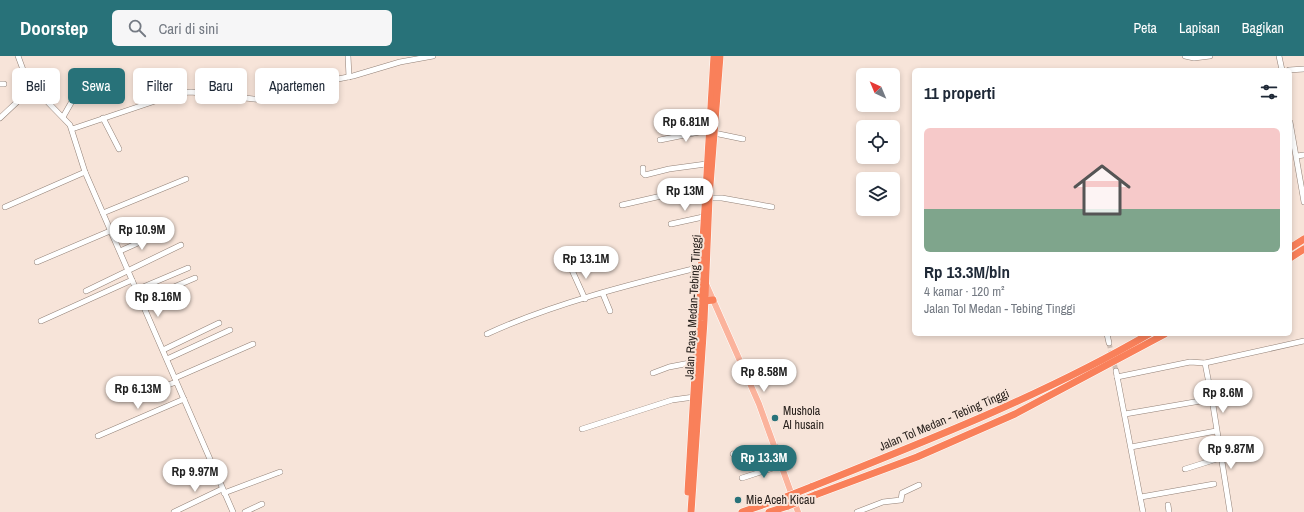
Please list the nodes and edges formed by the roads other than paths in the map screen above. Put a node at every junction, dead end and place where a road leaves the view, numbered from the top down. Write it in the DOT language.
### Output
graph roads {
  1 [pos="18,56"];
  2 [pos="348,56"];
  3 [pos="432,56"];
  4 [pos="714,56"];
  5 [pos="720,56"];
  6 [pos="1185,56"];
  7 [pos="1210,56"];
  8 [pos="1280,56"];
  9 [pos="423,57"];
  10 [pos="22,68"];
  11 [pos="1282,68"];
  12 [pos="1304,69"];
  13 [pos="1292,70"];
  14 [pos="349,77"];
  15 [pos="15,104"];
  16 [pos="50,104"];
  17 [pos="70,104"];
  18 [pos="63,117"];
  19 [pos="0,118"];
  20 [pos="103,118"];
  21 [pos="72,128"];
  22 [pos="712,132"];
  23 [pos="1292,132"];
  24 [pos="744,139"];
  25 [pos="660,140"];
  26 [pos="119,149"];
  27 [pos="1304,155"];
  28 [pos="1297,156"];
  29 [pos="706,164"];
  30 [pos="643,168"];
  31 [pos="85,172"];
  32 [pos="1302,177"];
  33 [pos="186,179"];
  34 [pos="705,186"];
  35 [pos="709,198"];
  36 [pos="1304,202"];
  37 [pos="622,205"];
  38 [pos="6,206"];
  39 [pos="772,207"];
  40 [pos="103,213"];
  41 [pos="703,217"];
  42 [pos="670,224"];
  43 [pos="110,230"];
  44 [pos="158,234"];
  45 [pos="1304,239"];
  46 [pos="181,245"];
  47 [pos="1292,247"];
  48 [pos="1304,248"];
  49 [pos="120,251"];
  50 [pos="1292,257"];
  51 [pos="37,262"];
  52 [pos="701,267"];
  53 [pos="188,268"];
  54 [pos="571,268"];
  55 [pos="128,271"];
  56 [pos="195,278"];
  57 [pos="132,280"];
  58 [pos="703,283"];
  59 [pos="136,290"];
  60 [pos="86,291"];
  61 [pos="603,294"];
  62 [pos="585,299"];
  63 [pos="141,301"];
  64 [pos="709,301"];
  65 [pos="610,311"];
  66 [pos="41,322"];
  67 [pos="219,323"];
  68 [pos="230,330"];
  69 [pos="487,334"];
  70 [pos="1107,336"];
  71 [pos="1146,336"];
  72 [pos="1161,336"];
  73 [pos="1304,341"];
  74 [pos="1109,343"];
  75 [pos="252,344"];
  76 [pos="163,350"];
  77 [pos="166,359"];
  78 [pos="695,362"];
  79 [pos="1205,363"];
  80 [pos="1116,371"];
  81 [pos="653,373"];
  82 [pos="1118,377"];
  83 [pos="176,380"];
  84 [pos="149,392"];
  85 [pos="694,397"];
  86 [pos="184,399"];
  87 [pos="1212,399"];
  88 [pos="1125,414"];
  89 [pos="582,429"];
  90 [pos="1216,431"];
  91 [pos="98,436"];
  92 [pos="776,447"];
  93 [pos="1131,447"];
  94 [pos="733,454"];
  95 [pos="1220,458"];
  96 [pos="782,465"];
  97 [pos="1185,470"];
  98 [pos="280,472"];
  99 [pos="742,478"];
  100 [pos="1214,484"];
  101 [pos="919,485"];
  102 [pos="223,491"];
  103 [pos="1141,497"];
  104 [pos="262,504"];
  105 [pos="1168,505"];
  106 [pos="174,512"];
  107 [pos="233,512"];
  108 [pos="245,512"];
  109 [pos="687,512"];
  110 [pos="692,512"];
  111 [pos="742,512"];
  112 [pos="769,512"];
  113 [pos="798,512"];
  114 [pos="857,512"];
  115 [pos="1143,512"];
  116 [pos="1169,512"];
  117 [pos="1230,512"];
  1 -- 10 [label="street"];
  2 -- 14 [label="street"];
  3 -- 9 [label="street"];
  4 -- 22 [label="highway, Jalan Raya Medan-Tebing Tinggi"];
  5 -- 22 [label="highway, Jalan Raya Medan-Tebing Tinggi"];
  6 -- 7 [label="street"];
  8 -- 11 [label="street"];
  9 -- 14 [label="street"];
  12 -- 13 [label="street"];
  14 -- 20 [label="street"];
  15 -- 19 [label="street"];
  16 -- 18 [label="street"];
  17 -- 18 [label="street"];
  18 -- 21 [label="street"];
  20 -- 21 [label="street"];
  20 -- 26 [label="street"];
  21 -- 31 [label="street"];
  22 -- 24 [label="street"];
  22 -- 25 [label="street"];
  22 -- 29 [label="highway, Jalan Raya Medan-Tebing Tinggi"];
  22 -- 35 [label="highway, Jalan Raya Medan-Tebing Tinggi"];
  23 -- 28 [label="street"];
  27 -- 28 [label="street"];
  28 -- 32 [label="street"];
  29 -- 30 [label="street"];
  29 -- 34 [label="highway, Jalan Raya Medan-Tebing Tinggi"];
  31 -- 38 [label="street"];
  31 -- 40 [label="street"];
  32 -- 36 [label="street"];
  33 -- 40 [label="street"];
  34 -- 37 [label="street"];
  34 -- 41 [label="highway, Jalan Raya Medan-Tebing Tinggi"];
  35 -- 39 [label="street"];
  35 -- 58 [label="highway, Jalan Raya Medan-Tebing Tinggi"];
  40 -- 43 [label="street"];
  41 -- 42 [label="street"];
  41 -- 52 [label="highway, Jalan Raya Medan-Tebing Tinggi"];
  43 -- 49 [label="street"];
  43 -- 51 [label="street"];
  44 -- 49 [label="street"];
  45 -- 47 [label="highway"];
  46 -- 55 [label="street"];
  48 -- 50 [label="highway"];
  49 -- 55 [label="street"];
  52 -- 58 [label="highway, Jalan Raya Medan-Tebing Tinggi"];
  52 -- 61 [label="street"];
  53 -- 59 [label="street"];
  54 -- 62 [label="street"];
  55 -- 57 [label="street"];
  55 -- 60 [label="street"];
  56 -- 63 [label="street"];
  57 -- 59 [label="street"];
  57 -- 66 [label="street"];
  58 -- 64 [label="highway, Jalan Raya Medan-Tebing Tinggi"];
  58 -- 78 [label="highway, Jalan Raya Medan-Tebing Tinggi"];
  59 -- 63 [label="street"];
  61 -- 62 [label="street"];
  61 -- 65 [label="street"];
  62 -- 69 [label="street"];
  63 -- 76 [label="street"];
  64 -- 92 [label="main road"];
  64 -- 110 [label="highway, Jalan Raya Medan-Tebing Tinggi"];
  67 -- 76 [label="street"];
  68 -- 77 [label="street"];
  70 -- 74 [label="street"];
  71 -- 111 [label="highway, Jalan Tol Medan - Tebing Tinggi, bridge"];
  72 -- 112 [label="highway, bridge"];
  73 -- 79 [label="street"];
  75 -- 83 [label="street"];
  76 -- 77 [label="street"];
  77 -- 83 [label="street"];
  78 -- 81 [label="street"];
  78 -- 85 [label="highway, Jalan Raya Medan-Tebing Tinggi"];
  79 -- 82 [label="street"];
  79 -- 87 [label="street"];
  80 -- 82 [label="street"];
  82 -- 88 [label="street"];
  83 -- 84 [label="street"];
  83 -- 86 [label="street"];
  85 -- 89 [label="street"];
  85 -- 109 [label="highway, Jalan Raya Medan-Tebing Tinggi"];
  86 -- 91 [label="street"];
  86 -- 102 [label="street"];
  87 -- 88 [label="street"];
  87 -- 90 [label="street"];
  88 -- 93 [label="street"];
  90 -- 93 [label="street"];
  90 -- 95 [label="street"];
  92 -- 94 [label="street"];
  92 -- 96 [label="main road"];
  93 -- 103 [label="street"];
  95 -- 97 [label="street"];
  95 -- 117 [label="street"];
  96 -- 99 [label="street"];
  96 -- 113 [label="main road"];
  98 -- 102 [label="street"];
  100 -- 103 [label="street"];
  101 -- 114 [label="street"];
  102 -- 106 [label="street"];
  102 -- 107 [label="street"];
  103 -- 115 [label="street"];
  104 -- 108 [label="street"];
  105 -- 116 [label="street"];
}
